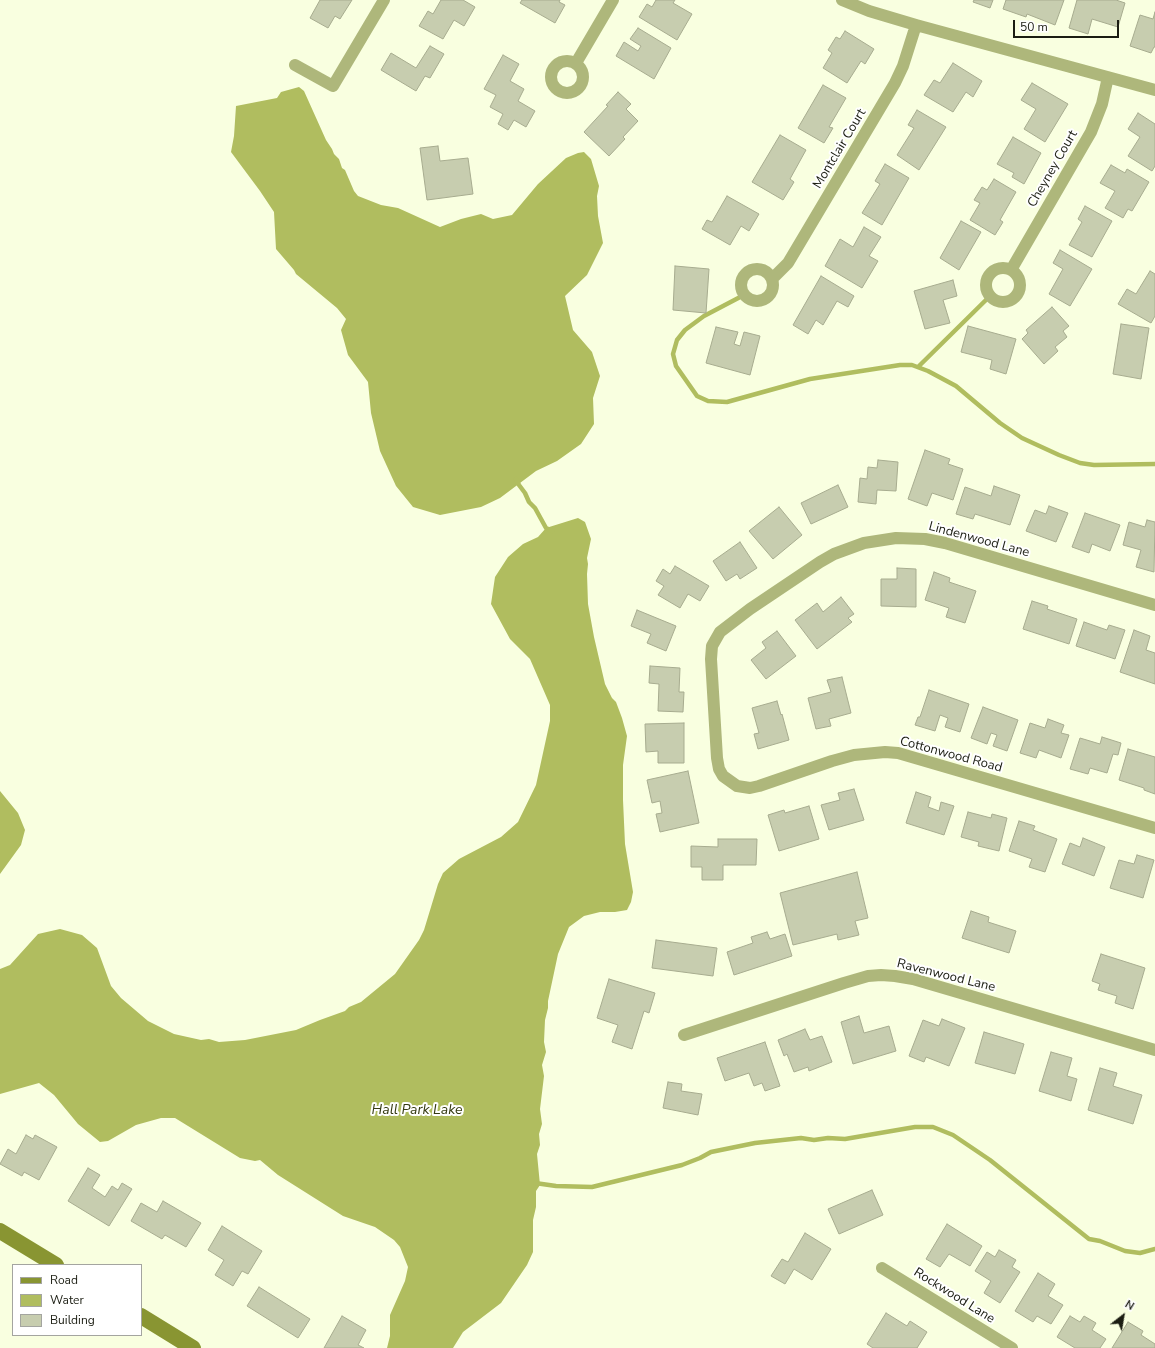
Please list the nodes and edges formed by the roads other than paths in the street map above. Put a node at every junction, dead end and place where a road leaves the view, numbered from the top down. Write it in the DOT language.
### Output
graph roads {
  1 [pos="384,0"];
  2 [pos="613,0"];
  3 [pos="842,0"];
  4 [pos="916,25"];
  5 [pos="576,63"];
  6 [pos="295,65"];
  7 [pos="1108,77"];
  8 [pos="1155,90"];
  9 [pos="1011,270"];
  10 [pos="772,279"];
  11 [pos="1155,605"];
  12 [pos="712,677"];
  13 [pos="1155,828"];
  14 [pos="684,1036"];
  15 [pos="1155,1050"];
  16 [pos="0,1231"];
  17 [pos="54,1264"];
  18 [pos="882,1268"];
  19 [pos="142,1317"];
  20 [pos="193,1348"];
  21 [pos="1012,1348"];
  1 -- 6 [label="street"];
  2 -- 5 [label="street"];
  3 -- 4 [label="street"];
  4 -- 7 [label="street"];
  4 -- 10 [label="street, Montclair Court"];
  7 -- 8 [label="street"];
  7 -- 9 [label="street, Cheyney Court"];
  11 -- 12 [label="street, Lindenwood Lane"];
  12 -- 13 [label="street, Cottonwood Road"];
  14 -- 15 [label="street, Ravenwood Lane"];
  16 -- 17 [label="street"];
  18 -- 21 [label="street, Rockwood Lane"];
  19 -- 20 [label="street"];
}
